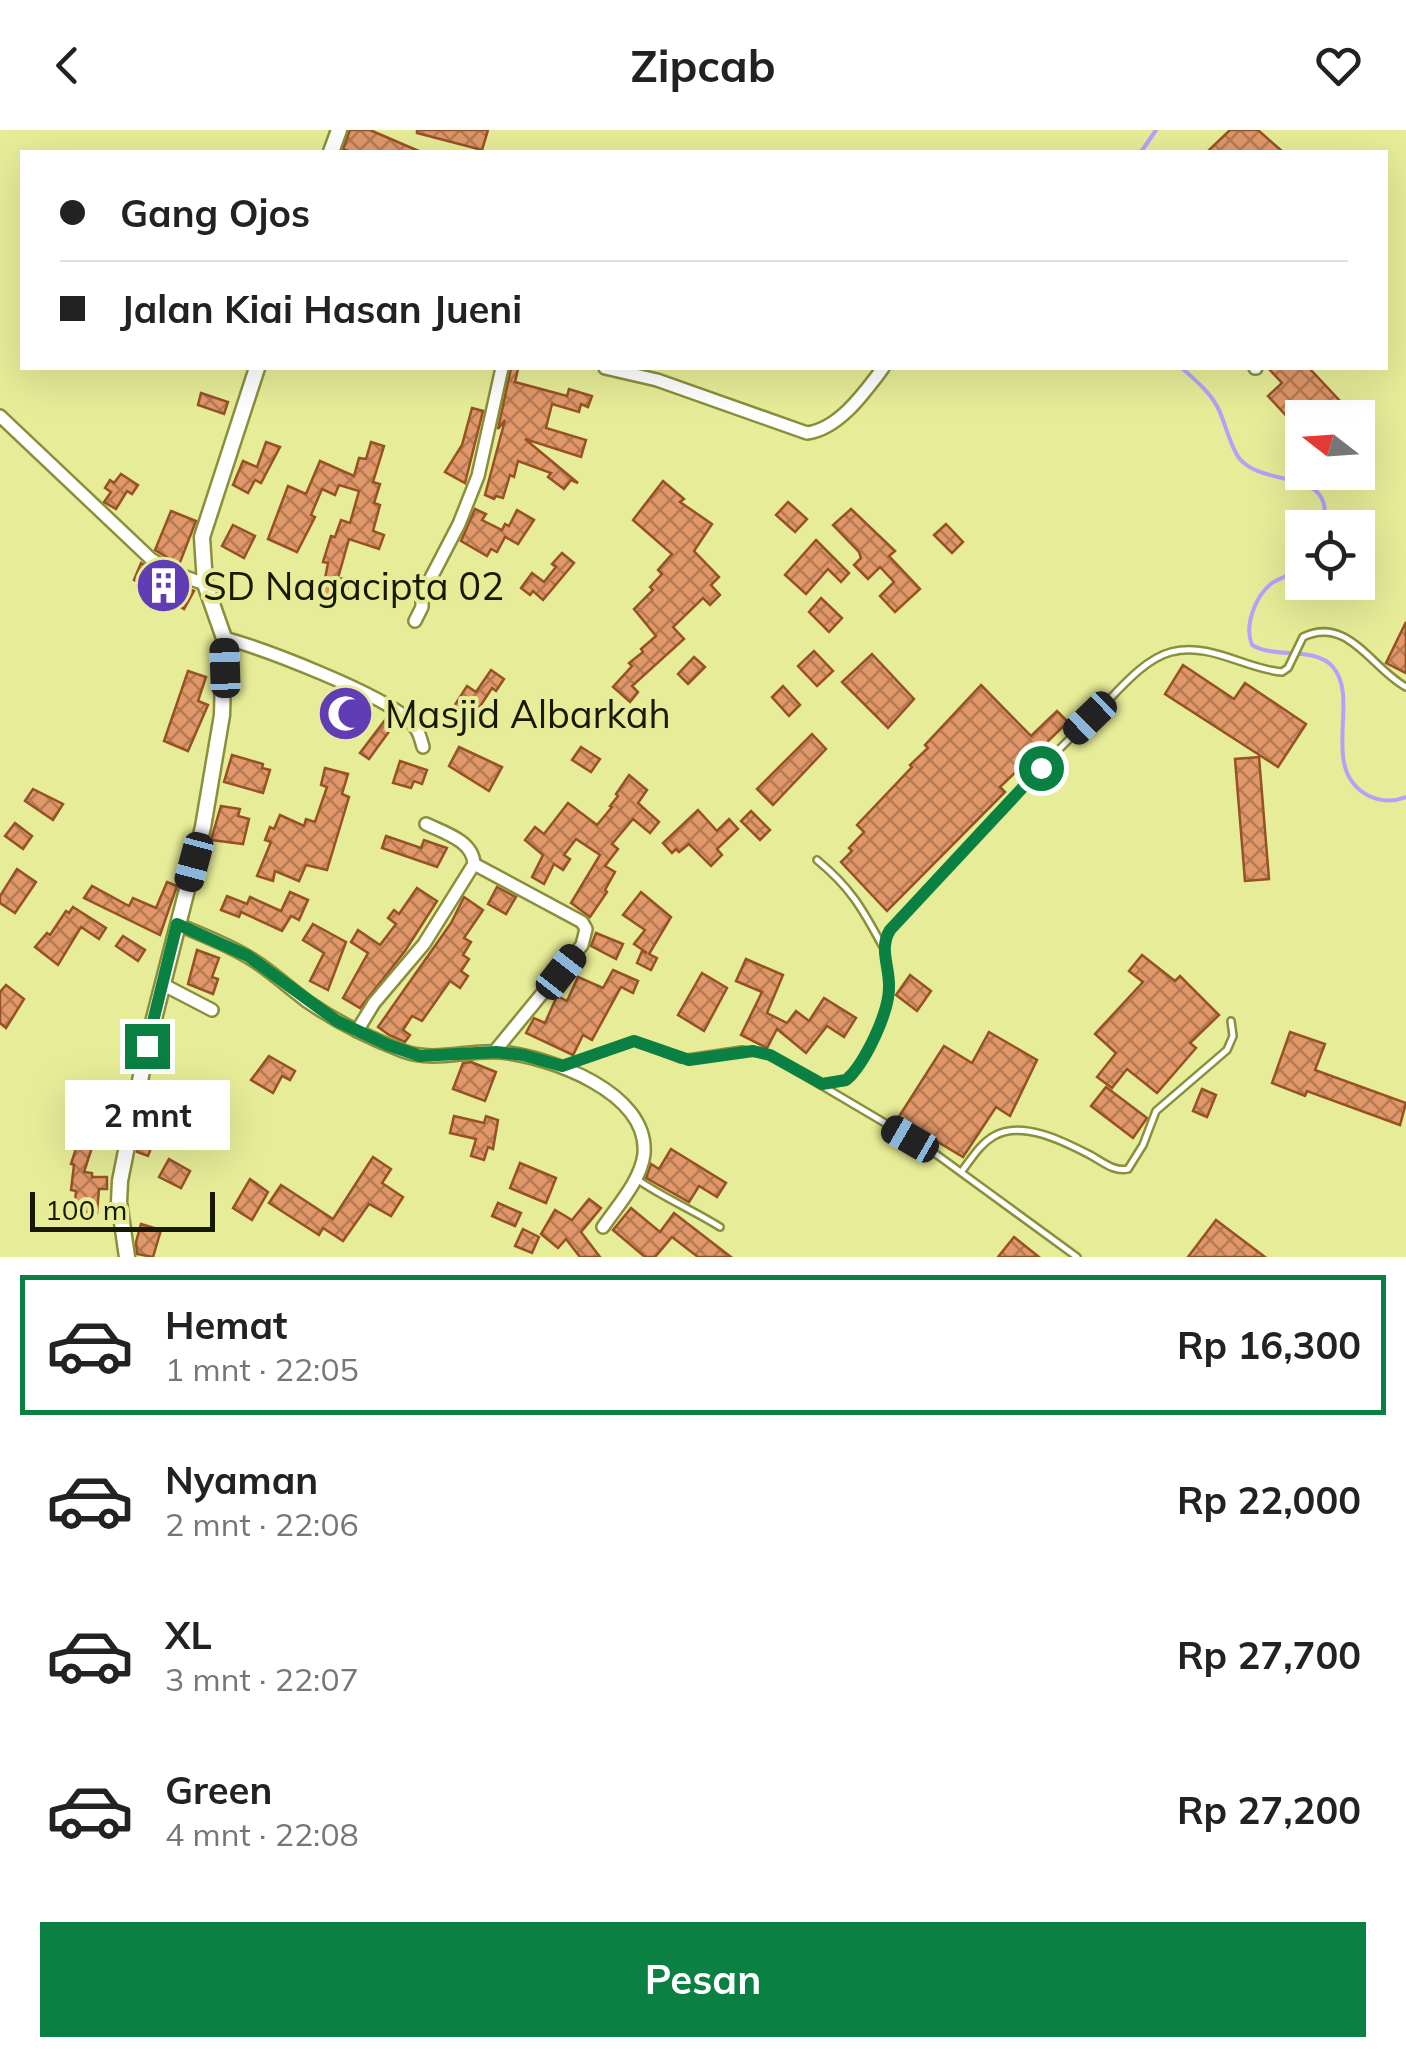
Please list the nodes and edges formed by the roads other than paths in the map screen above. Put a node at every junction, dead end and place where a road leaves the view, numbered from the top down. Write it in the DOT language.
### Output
graph roads {
  1 [pos="256,370"];
  2 [pos="502,370"];
  3 [pos="614,370"];
  4 [pos="881,370"];
  5 [pos="0,416"];
  6 [pos="204,584"];
  7 [pos="416,621"];
  8 [pos="224,638"];
  9 [pos="1406,687"];
  10 [pos="423,747"];
  11 [pos="426,824"];
  12 [pos="816,860"];
  13 [pos="474,864"];
  14 [pos="177,924"];
  15 [pos="884,948"];
  16 [pos="162,984"];
  17 [pos="212,1010"];
  18 [pos="1231,1021"];
  19 [pos="358,1031"];
  20 [pos="496,1052"];
  21 [pos="562,1066"];
  22 [pos="822,1084"];
  23 [pos="962,1171"];
  24 [pos="635,1178"];
  25 [pos="604,1227"];
  26 [pos="720,1227"];
  27 [pos="127,1257"];
  28 [pos="1077,1257"];
  1 -- 6 [label="street"];
  2 -- 7 [label="street"];
  3 -- 4 [label="street"];
  5 -- 6 [label="street"];
  6 -- 8 [label="street"];
  8 -- 10 [label="street"];
  8 -- 14 [label="street"];
  9 -- 15 [label="lane"];
  11 -- 13 [label="street"];
  12 -- 15 [label="lane"];
  13 -- 19 [label="street"];
  13 -- 20 [label="street"];
  14 -- 16 [label="street"];
  14 -- 19 [label="street"];
  15 -- 22 [label="lane"];
  16 -- 17 [label="street"];
  16 -- 27 [label="street"];
  18 -- 23 [label="lane"];
  19 -- 20 [label="street"];
  20 -- 21 [label="street"];
  21 -- 22 [label="lane"];
  21 -- 24 [label="street"];
  22 -- 23 [label="lane"];
  23 -- 28 [label="lane"];
  24 -- 25 [label="street"];
  24 -- 26 [label="lane"];
}
